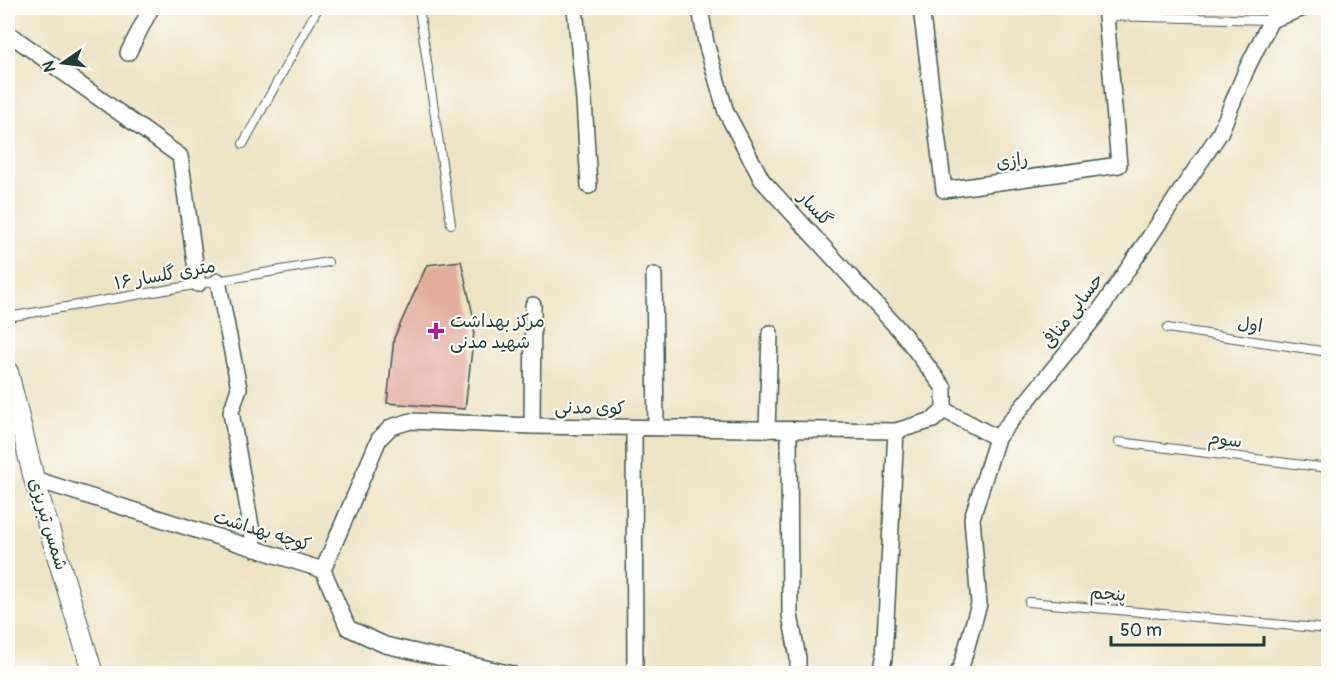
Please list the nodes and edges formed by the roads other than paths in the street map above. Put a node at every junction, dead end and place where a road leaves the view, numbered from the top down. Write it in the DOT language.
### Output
graph roads {
  1 [pos="151,8"];
  2 [pos="318,8"];
  3 [pos="419,8"];
  4 [pos="575,8"];
  5 [pos="700,8"];
  6 [pos="921,8"];
  7 [pos="1304,8"];
  8 [pos="1103,12"];
  9 [pos="1270,14"];
  10 [pos="8,33"];
  11 [pos="128,53"];
  12 [pos="243,144"];
  13 [pos="589,186"];
  14 [pos="451,224"];
  15 [pos="328,262"];
  16 [pos="654,275"];
  17 [pos="218,281"];
  18 [pos="198,284"];
  19 [pos="533,305"];
  20 [pos="8,317"];
  21 [pos="1167,328"];
  22 [pos="770,333"];
  23 [pos="1329,352"];
  24 [pos="8,372"];
  25 [pos="944,410"];
  26 [pos="532,426"];
  27 [pos="634,428"];
  28 [pos="656,428"];
  29 [pos="767,430"];
  30 [pos="789,430"];
  31 [pos="896,431"];
  32 [pos="997,438"];
  33 [pos="1119,442"];
  34 [pos="1329,468"];
  35 [pos="34,479"];
  36 [pos="255,549"];
  37 [pos="324,570"];
  38 [pos="1029,602"];
  39 [pos="1329,629"];
  40 [pos="93,674"];
  41 [pos="512,674"];
  42 [pos="635,674"];
  43 [pos="798,674"];
  44 [pos="881,674"];
  45 [pos="957,674"];
  1 -- 11 [label="street"];
  2 -- 12 [label="lane"];
  3 -- 14 [label="lane"];
  4 -- 13 [label="street"];
  5 -- 25 [label="street, گلسار"];
  6 -- 8 [label="street, رازی"];
  7 -- 9 [label="street"];
  8 -- 9 [label="lane"];
  9 -- 32 [label="street, حسابی منافی"];
  10 -- 18 [label="street"];
  15 -- 17 [label="lane, ۱۶ متری گلسار"];
  16 -- 28 [label="street"];
  17 -- 18 [label="lane, ۱۶ متری گلسار"];
  17 -- 36 [label="street"];
  18 -- 20 [label="lane, ۱۶ متری گلسار"];
  19 -- 26 [label="street"];
  21 -- 23 [label="lane, اول"];
  22 -- 29 [label="street"];
  24 -- 35 [label="street, شمس تبریزی"];
  25 -- 31 [label="street, کوی مدنی"];
  25 -- 32 [label="street"];
  26 -- 27 [label="street, کوی مدنی"];
  26 -- 37 [label="street, کوی مدنی"];
  27 -- 28 [label="street, کوی مدنی"];
  27 -- 42 [label="street"];
  28 -- 29 [label="street, کوی مدنی"];
  29 -- 30 [label="street, کوی مدنی"];
  30 -- 31 [label="street, کوی مدنی"];
  30 -- 43 [label="street"];
  31 -- 44 [label="street"];
  32 -- 45 [label="street, حسابی منافی"];
  33 -- 34 [label="lane, سوم"];
  35 -- 36 [label="street, کوچه بهداشت"];
  35 -- 40 [label="street, شمس تبریزی"];
  36 -- 37 [label="street, کوچه بهداشت"];
  37 -- 41 [label="street, کوچه بهداشت"];
  38 -- 39 [label="lane, پنجم"];
}
